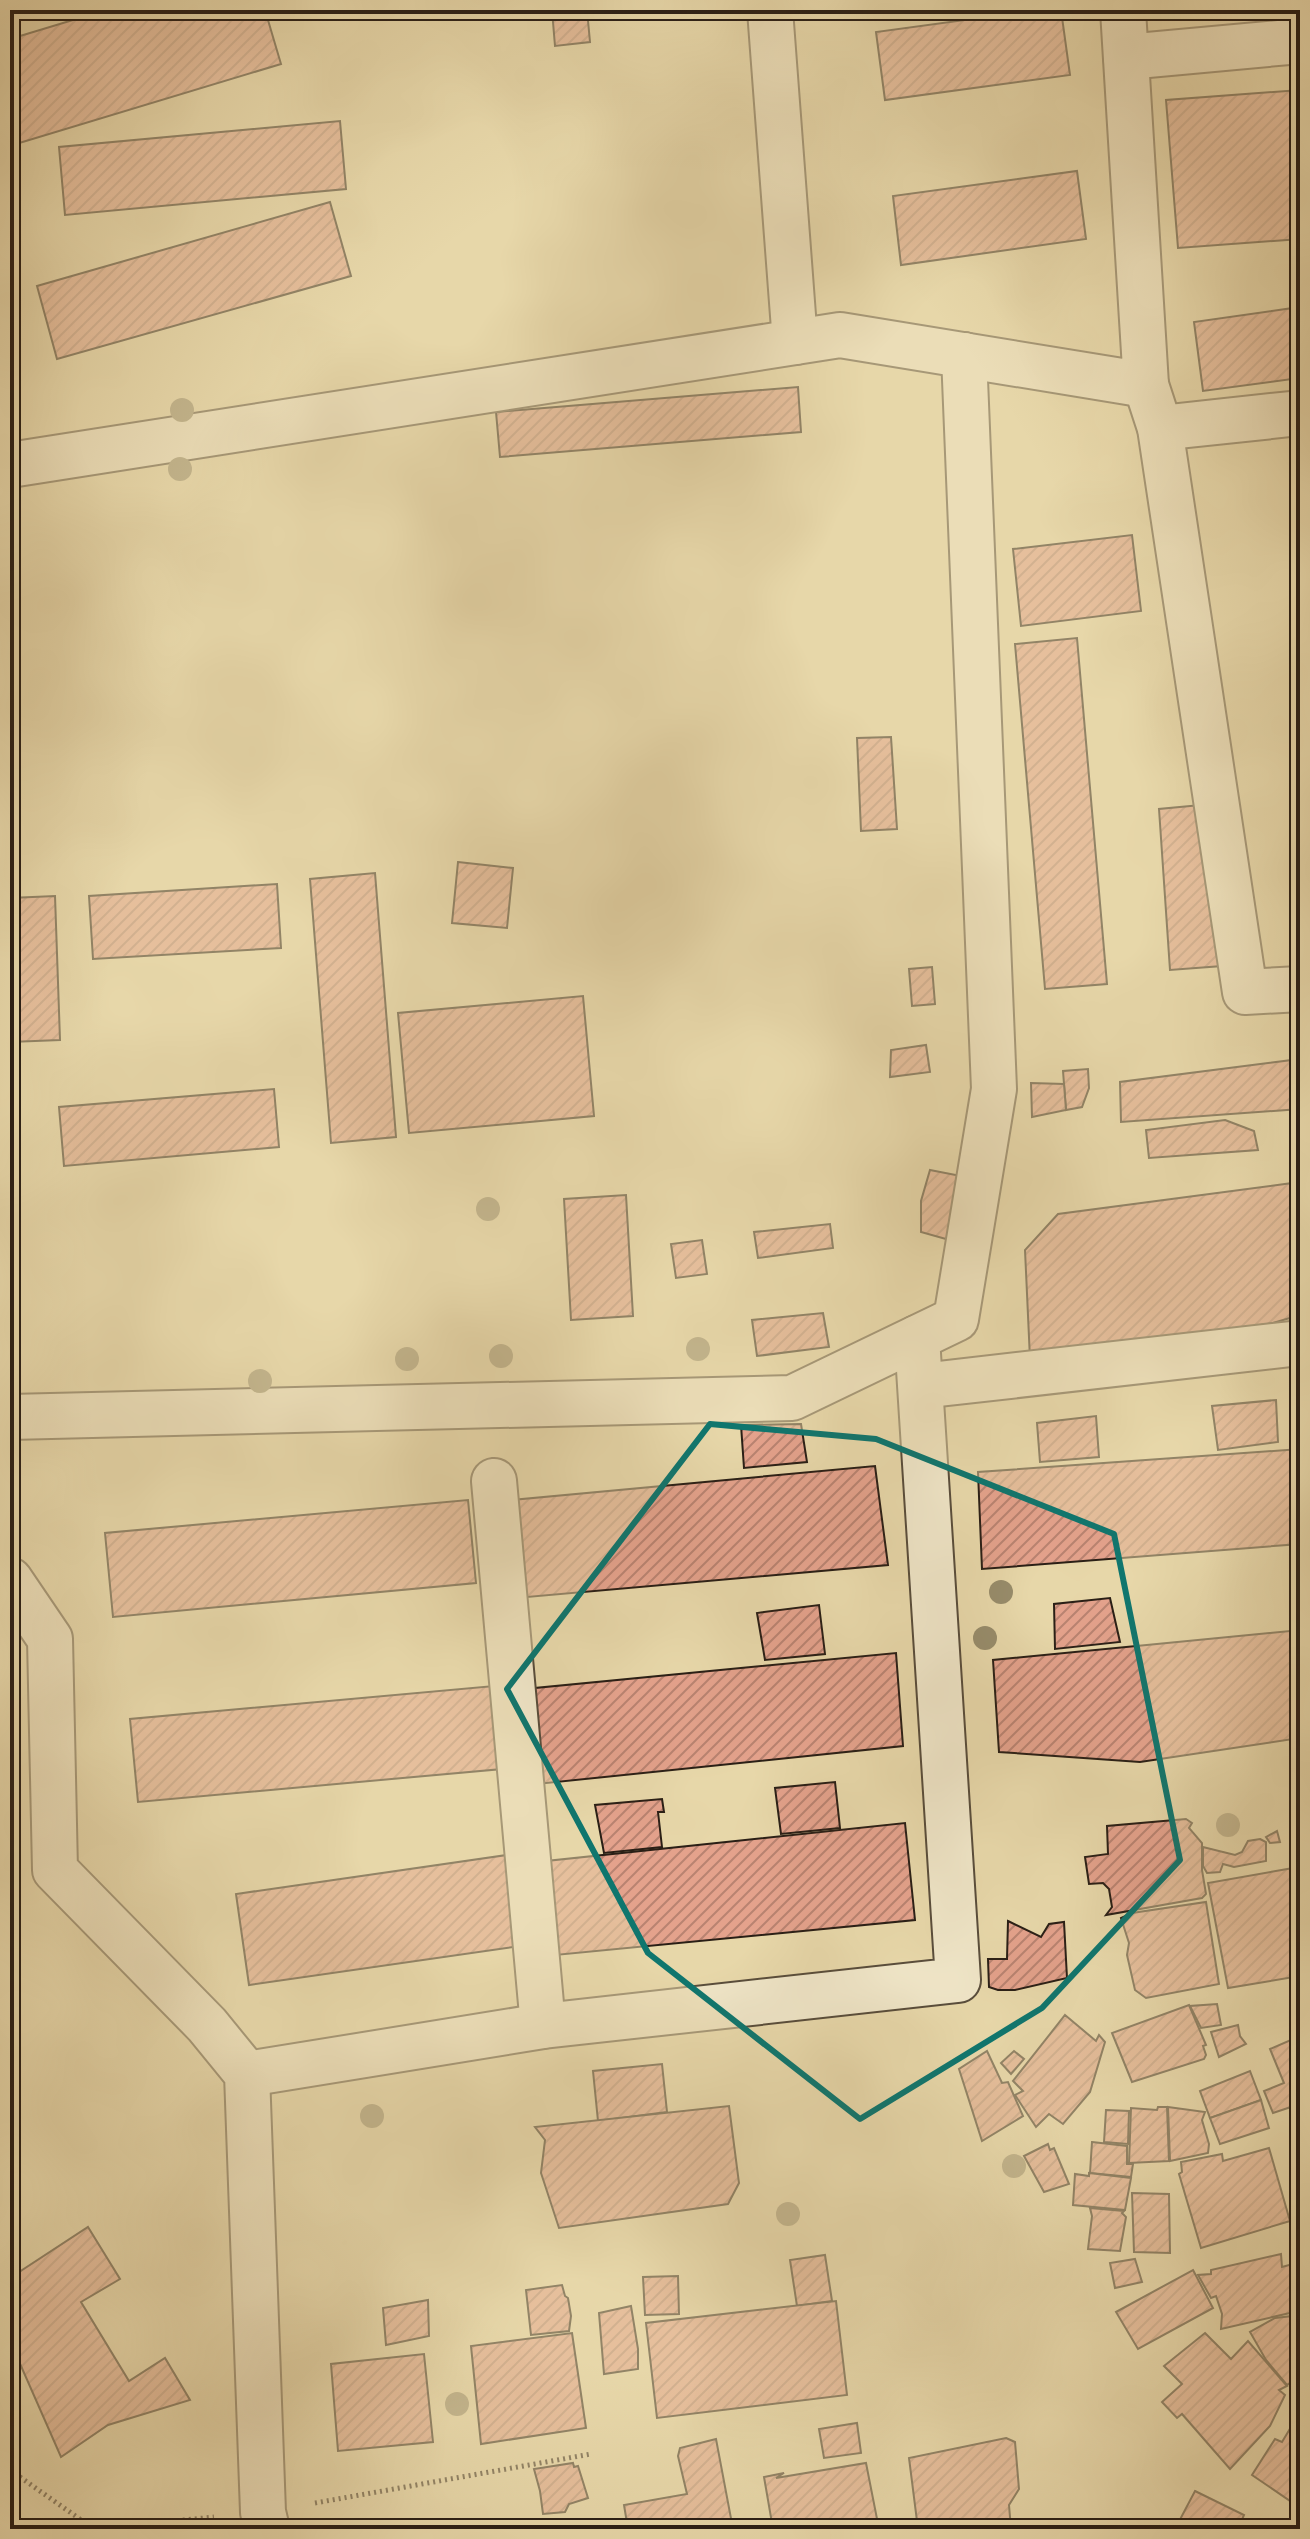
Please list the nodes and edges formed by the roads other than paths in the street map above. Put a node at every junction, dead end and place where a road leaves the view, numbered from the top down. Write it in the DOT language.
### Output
graph roads {
  1 [pos="770,10"];
  2 [pos="1123,10"];
  3 [pos="1300,41"];
  4 [pos="1126,57"];
  5 [pos="795,342"];
  6 [pos="964,355"];
  7 [pos="1146,385"];
  8 [pos="1300,413"];
  9 [pos="1160,428"];
  10 [pos="10,465"];
  11 [pos="1300,989"];
  12 [pos="917,1338"];
  13 [pos="1300,1343"];
  14 [pos="921,1386"];
  15 [pos="10,1417"];
  16 [pos="494,1481"];
  17 [pos="10,1580"];
  18 [pos="543,2026"];
  19 [pos="247,2074"];
  20 [pos="265,2521"];
  1 -- 5 [label="street"];
  2 -- 4 [label="street"];
  3 -- 4 [label="street"];
  4 -- 7 [label="street"];
  5 -- 6 [label="street"];
  5 -- 10 [label="street"];
  6 -- 7 [label="street"];
  6 -- 12 [label="street"];
  7 -- 9 [label="street"];
  8 -- 9 [label="street"];
  9 -- 11 [label="street"];
  12 -- 14 [label="street"];
  12 -- 15 [label="street"];
  13 -- 14 [label="street"];
  14 -- 18 [label="street"];
  16 -- 18 [label="street"];
  17 -- 19 [label="street"];
  18 -- 19 [label="street"];
  19 -- 20 [label="street"];
}
